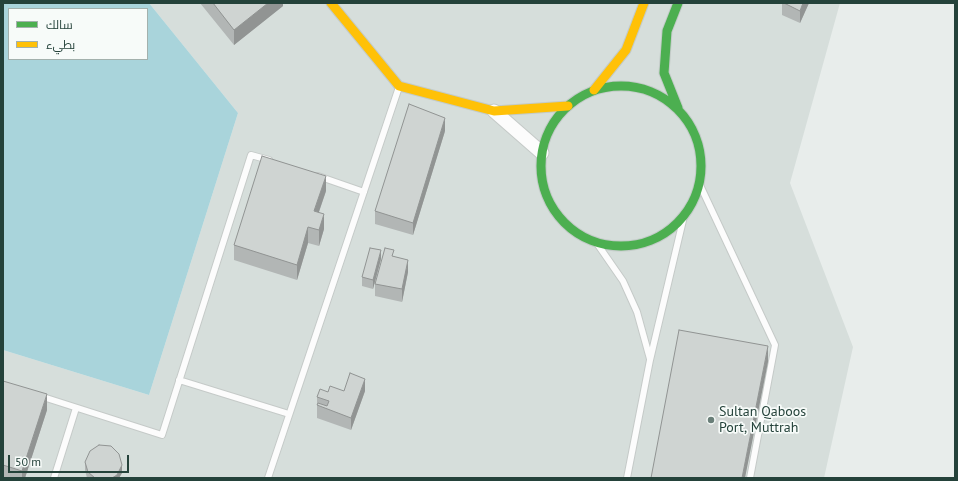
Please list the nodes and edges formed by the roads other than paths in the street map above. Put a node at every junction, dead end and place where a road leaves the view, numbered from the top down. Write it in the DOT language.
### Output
graph roads {
  1 [pos="331,3"];
  2 [pos="644,3"];
  3 [pos="678,3"];
  4 [pos="399,86"];
  5 [pos="594,90"];
  6 [pos="568,106"];
  7 [pos="494,111"];
  8 [pos="680,112"];
  9 [pos="542,153"];
  10 [pos="274,162"];
  11 [pos="311,174"];
  12 [pos="700,183"];
  13 [pos="364,192"];
  14 [pos="684,216"];
  15 [pos="596,242"];
  16 [pos="650,360"];
  17 [pos="179,380"];
  18 [pos="32,394"];
  19 [pos="76,408"];
  20 [pos="289,414"];
  21 [pos="54,478"];
  22 [pos="268,478"];
  23 [pos="626,478"];
  24 [pos="750,478"];
  1 -- 4 [label="street"];
  2 -- 5 [label="street"];
  3 -- 8 [label="street"];
  4 -- 7 [label="street"];
  4 -- 13 [label="lane"];
  5 -- 6 [label="street"];
  5 -- 8 [label="street"];
  6 -- 7 [label="street"];
  6 -- 9 [label="street"];
  7 -- 9 [label="street"];
  8 -- 12 [label="street"];
  9 -- 15 [label="street"];
  10 -- 17 [label="lane"];
  11 -- 13 [label="lane"];
  12 -- 14 [label="street"];
  12 -- 24 [label="lane"];
  13 -- 20 [label="lane"];
  14 -- 15 [label="street"];
  14 -- 16 [label="lane"];
  15 -- 16 [label="lane"];
  16 -- 23 [label="lane"];
  17 -- 19 [label="lane"];
  17 -- 20 [label="lane"];
  18 -- 19 [label="lane"];
  19 -- 21 [label="lane"];
  20 -- 22 [label="lane"];
}
